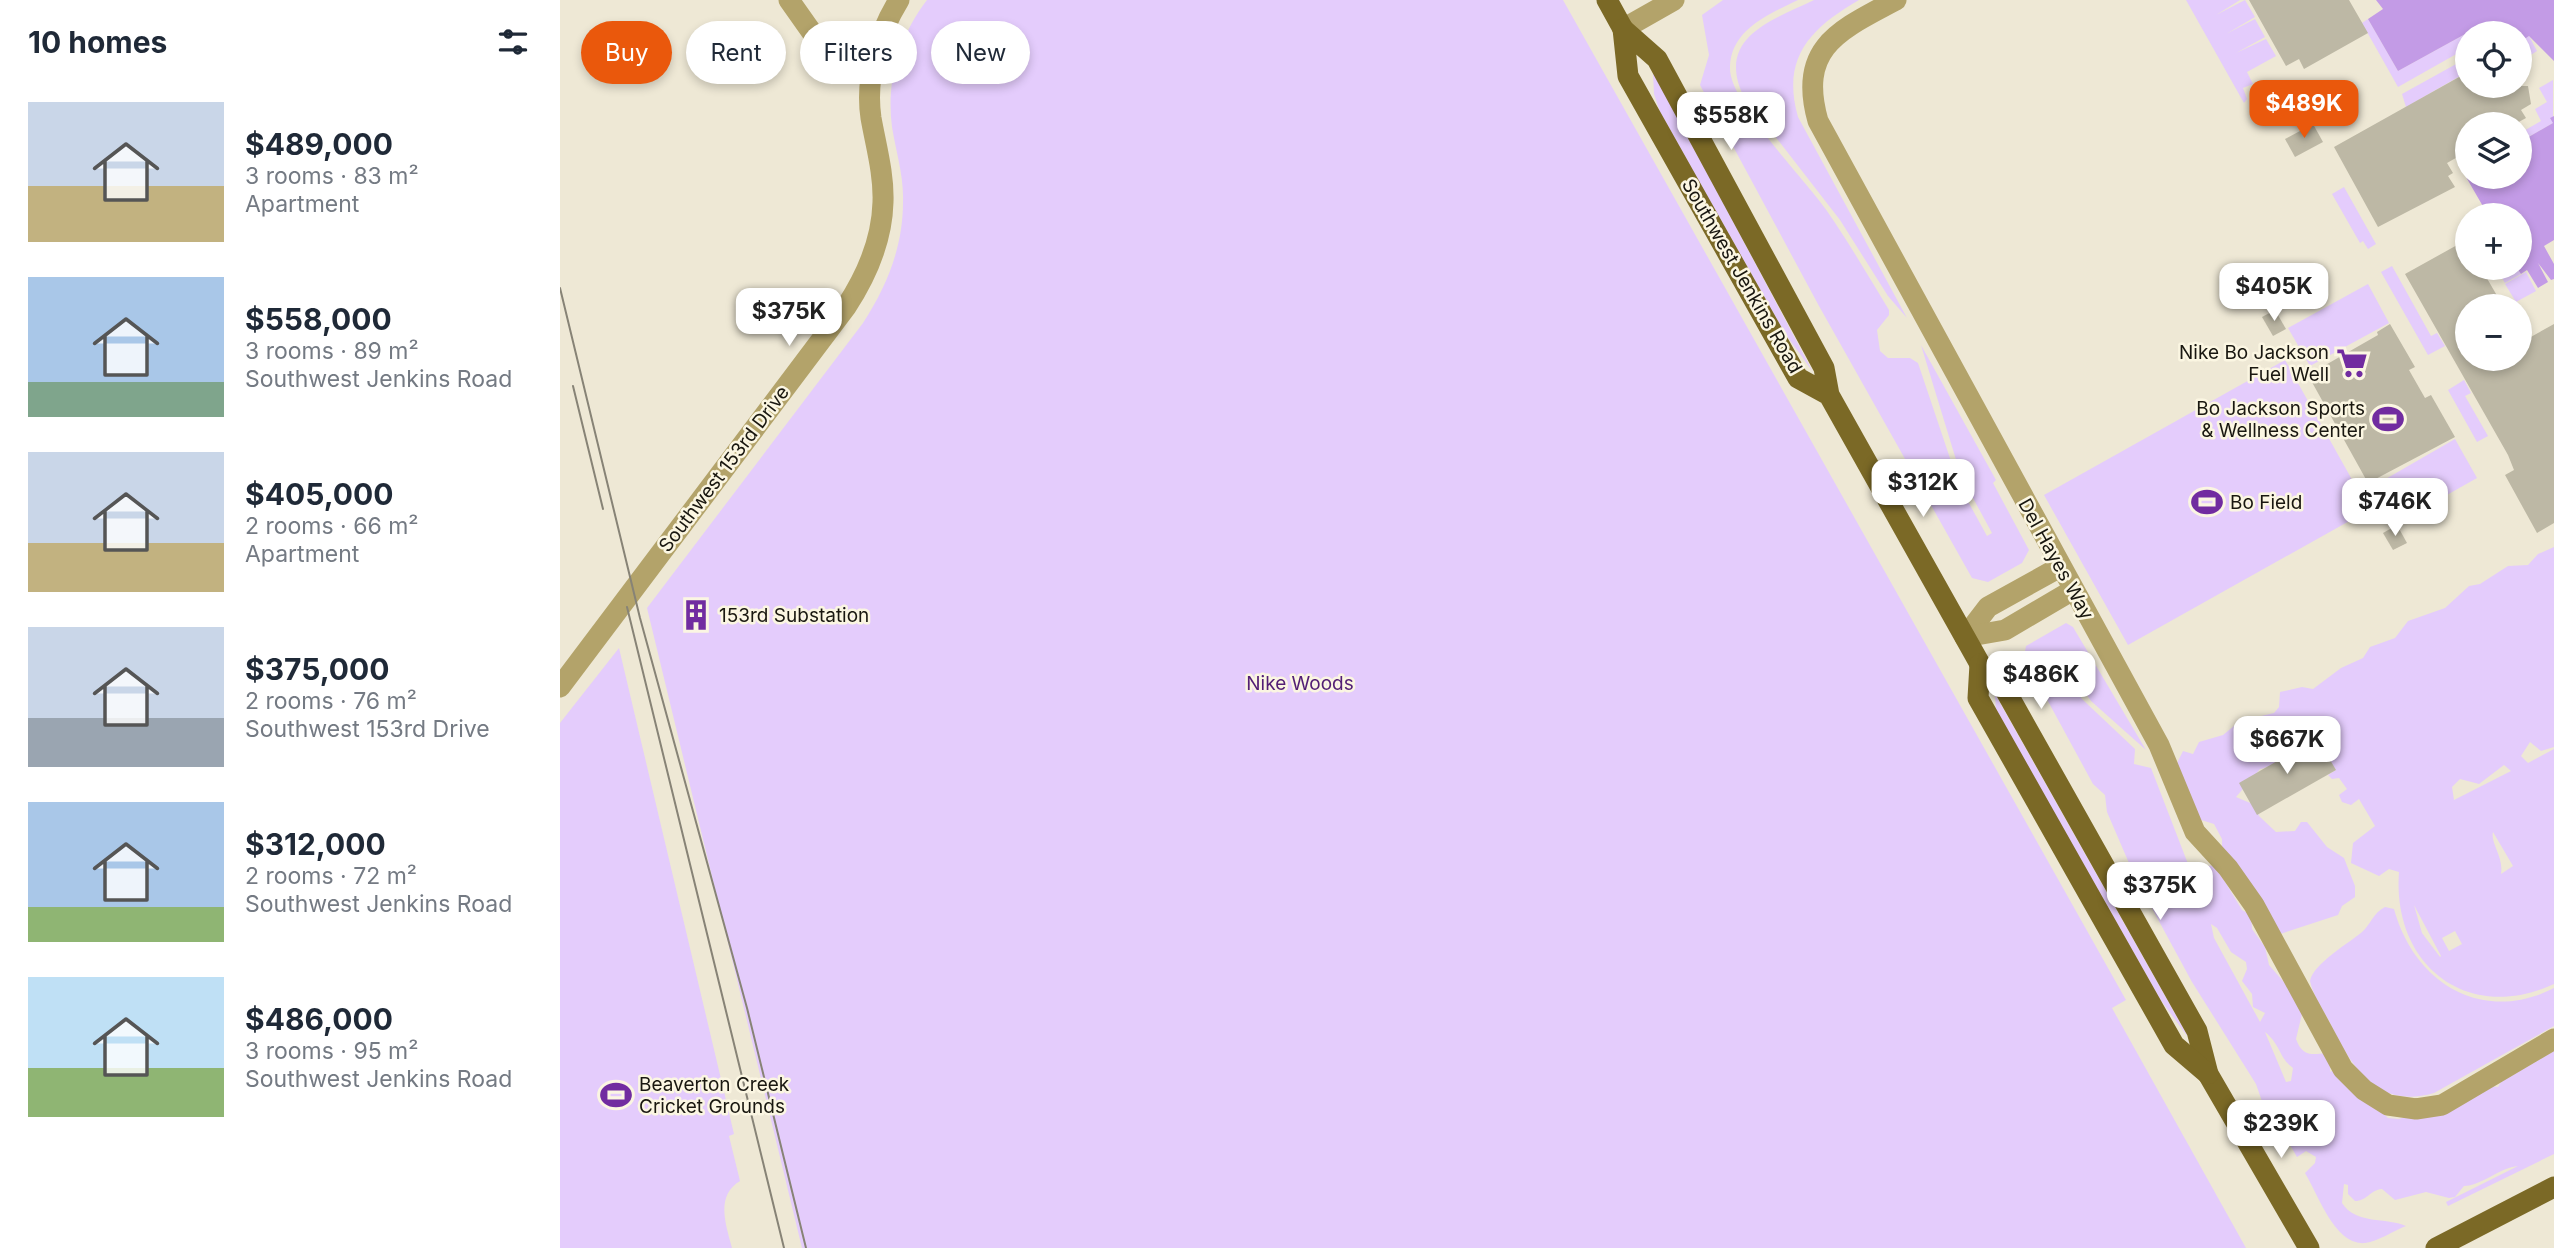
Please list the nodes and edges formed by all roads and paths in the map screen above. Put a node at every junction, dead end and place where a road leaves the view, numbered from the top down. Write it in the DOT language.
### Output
graph roads {
  1 [pos="899,0"];
  2 [pos="1607,0"];
  3 [pos="1674,0"];
  4 [pos="1896,0"];
  5 [pos="796,3"];
  6 [pos="806,21"];
  7 [pos="890,21"];
  8 [pos="1623,29"];
  9 [pos="872,84"];
  10 [pos="1829,395"];
  11 [pos="2060,566"];
  12 [pos="2073,590"];
  13 [pos="1965,637"];
  14 [pos="560,687"];
  15 [pos="2554,1039"];
  16 [pos="2554,1187"];
  17 [pos="2309,1248"];
  18 [pos="2436,1248"];
  1 -- 7 [label="street, Southwest 153rd Drive"];
  2 -- 8 [label="main road, Southwest Jenkins Road"];
  3 -- 8 [label="street"];
  4 -- 11 [label="street, Del Hayes Way"];
  5 -- 6 [label="street"];
  8 -- 10 [label="main road, Southwest Jenkins Road"];
  8 -- 10 [label="main road, Southwest Jenkins Road"];
  9 -- 14 [label="street, Southwest 153rd Drive"];
  10 -- 13 [label="main road, Southwest Jenkins Road"];
  11 -- 12 [label="street, Del Hayes Way"];
  11 -- 13 [label="street"];
  12 -- 13 [label="street"];
  12 -- 15 [label="street, Del Hayes Way"];
  13 -- 17 [label="main road, Southwest Jenkins Road"];
  16 -- 18 [label="main road"];
}
